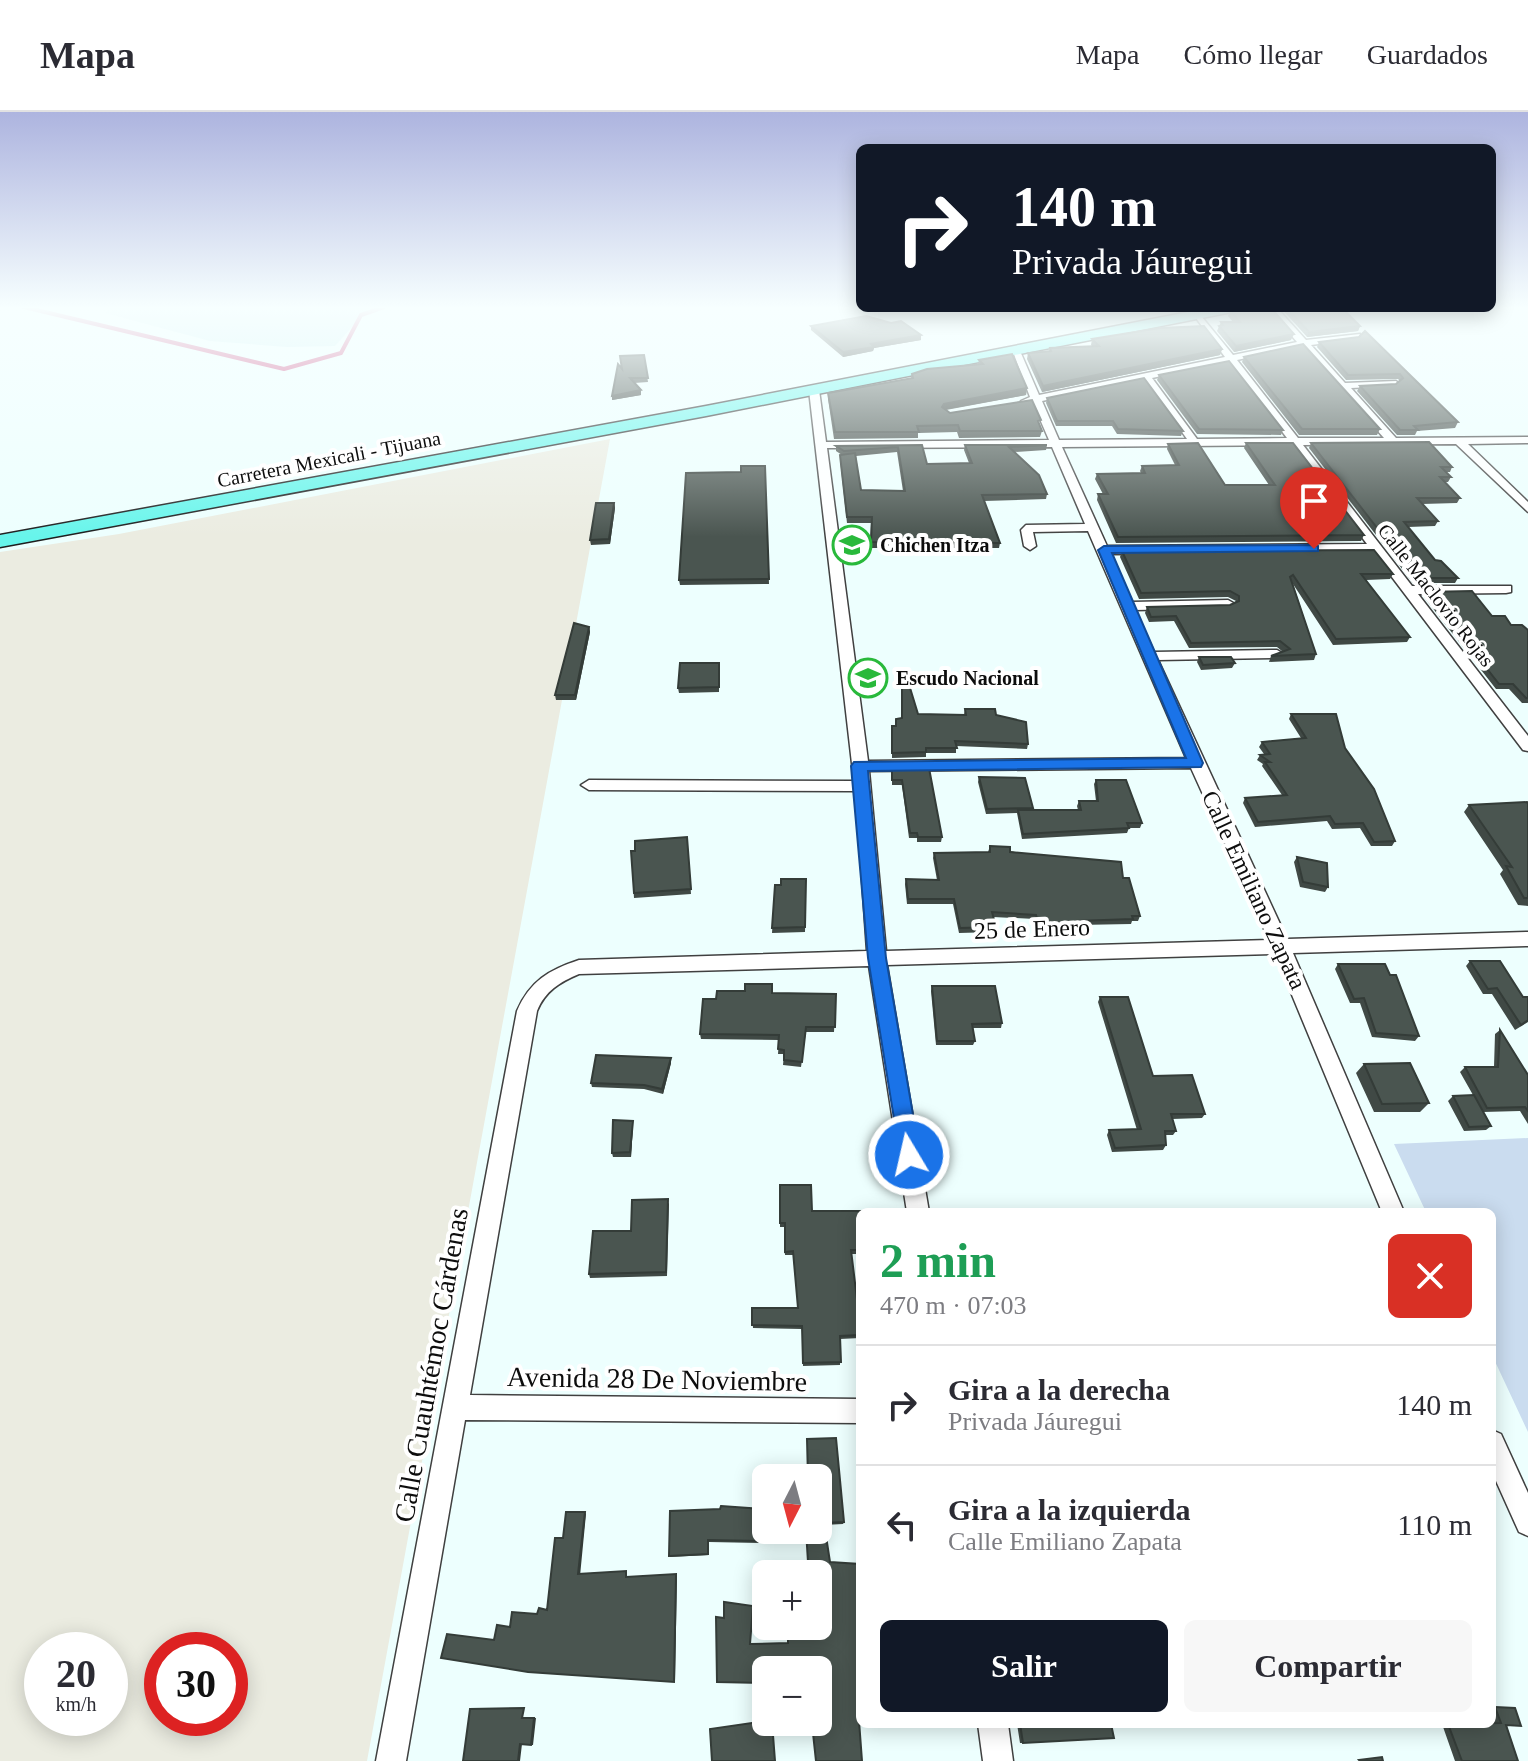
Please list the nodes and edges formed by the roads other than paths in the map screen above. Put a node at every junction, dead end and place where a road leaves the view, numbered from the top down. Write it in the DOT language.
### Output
graph roads {
  1 [pos="774,384"];
  2 [pos="845,384"];
  3 [pos="1030,384"];
  4 [pos="1112,384"];
  5 [pos="1152,384"];
  6 [pos="1251,384"];
  7 [pos="1376,384"];
  8 [pos="1341,386"];
  9 [pos="814,390"];
  10 [pos="1037,399"];
  11 [pos="1008,404"];
  12 [pos="1392,440"];
  13 [pos="1528,440"];
  14 [pos="1293,441"];
  15 [pos="1459,441"];
  16 [pos="1194,442"];
  17 [pos="1056,443"];
  18 [pos="822,445"];
  19 [pos="1528,508"];
  20 [pos="0,523"];
  21 [pos="1094,527"];
  22 [pos="0,541"];
  23 [pos="1030,546"];
  24 [pos="1374,548"];
  25 [pos="1104,550"];
  26 [pos="1506,589"];
  27 [pos="1406,590"];
  28 [pos="1228,604"];
  29 [pos="1128,606"];
  30 [pos="1277,654"];
  31 [pos="1150,656"];
  32 [pos="1528,746"];
  33 [pos="1196,763"];
  34 [pos="859,766"];
  35 [pos="589,785"];
  36 [pos="863,786"];
  37 [pos="1528,939"];
  38 [pos="1281,945"];
  39 [pos="877,958"];
  40 [pos="542,985"];
  41 [pos="917,1208"];
  42 [pos="1391,1208"];
  43 [pos="453,1407"];
  44 [pos="856,1411"];
  45 [pos="1496,1452"];
  46 [pos="1528,1523"];
  47 [pos="994,1728"];
  48 [pos="391,1761"];
  49 [pos="998,1761"];
  1 -- 20 [label="main road, Carretera Mexicali - Tijuana"];
  2 -- 9 [label="main road, Carretera Mexicali - Tijuana"];
  3 -- 10 [label="street, Calle Emiliano Zapata"];
  4 -- 10 [label="street"];
  5 -- 16 [label="street"];
  6 -- 14 [label="street, Calle Maclovio Rojas"];
  7 -- 8 [label="street"];
  8 -- 12 [label="street"];
  9 -- 18 [label="street"];
  9 -- 22 [label="main road, Carretera Mexicali - Tijuana"];
  10 -- 11 [label="street"];
  10 -- 17 [label="street, Calle Emiliano Zapata"];
  12 -- 14 [label="street"];
  12 -- 15 [label="street"];
  13 -- 15 [label="street"];
  14 -- 16 [label="street"];
  14 -- 24 [label="street, Calle Maclovio Rojas"];
  15 -- 19 [label="street"];
  16 -- 17 [label="street"];
  17 -- 18 [label="street"];
  17 -- 21 [label="street, Calle Emiliano Zapata"];
  18 -- 34 [label="street"];
  21 -- 23 [label="street"];
  21 -- 25 [label="street, Calle Emiliano Zapata"];
  24 -- 25 [label="street"];
  24 -- 27 [label="street, Calle Maclovio Rojas"];
  25 -- 29 [label="street, Calle Emiliano Zapata"];
  26 -- 27 [label="street"];
  27 -- 32 [label="street, Calle Maclovio Rojas"];
  28 -- 29 [label="street"];
  29 -- 31 [label="street, Calle Emiliano Zapata"];
  30 -- 31 [label="street"];
  31 -- 33 [label="street, Calle Emiliano Zapata"];
  33 -- 34 [label="street"];
  33 -- 38 [label="street, Calle Emiliano Zapata"];
  34 -- 36 [label="street"];
  35 -- 36 [label="street"];
  36 -- 39 [label="street"];
  37 -- 38 [label="street, 25 de Enero"];
  38 -- 39 [label="street, 25 de Enero"];
  38 -- 42 [label="street, Calle Emiliano Zapata"];
  39 -- 40 [label="street, 25 de Enero"];
  39 -- 41 [label="street"];
  40 -- 43 [label="street, Calle Cuauhtémoc Cárdenas"];
  43 -- 44 [label="street, Avenida 28 De Noviembre"];
  43 -- 48 [label="street, Calle Cuauhtémoc Cárdenas"];
  45 -- 46 [label="street"];
  47 -- 49 [label="street"];
}
